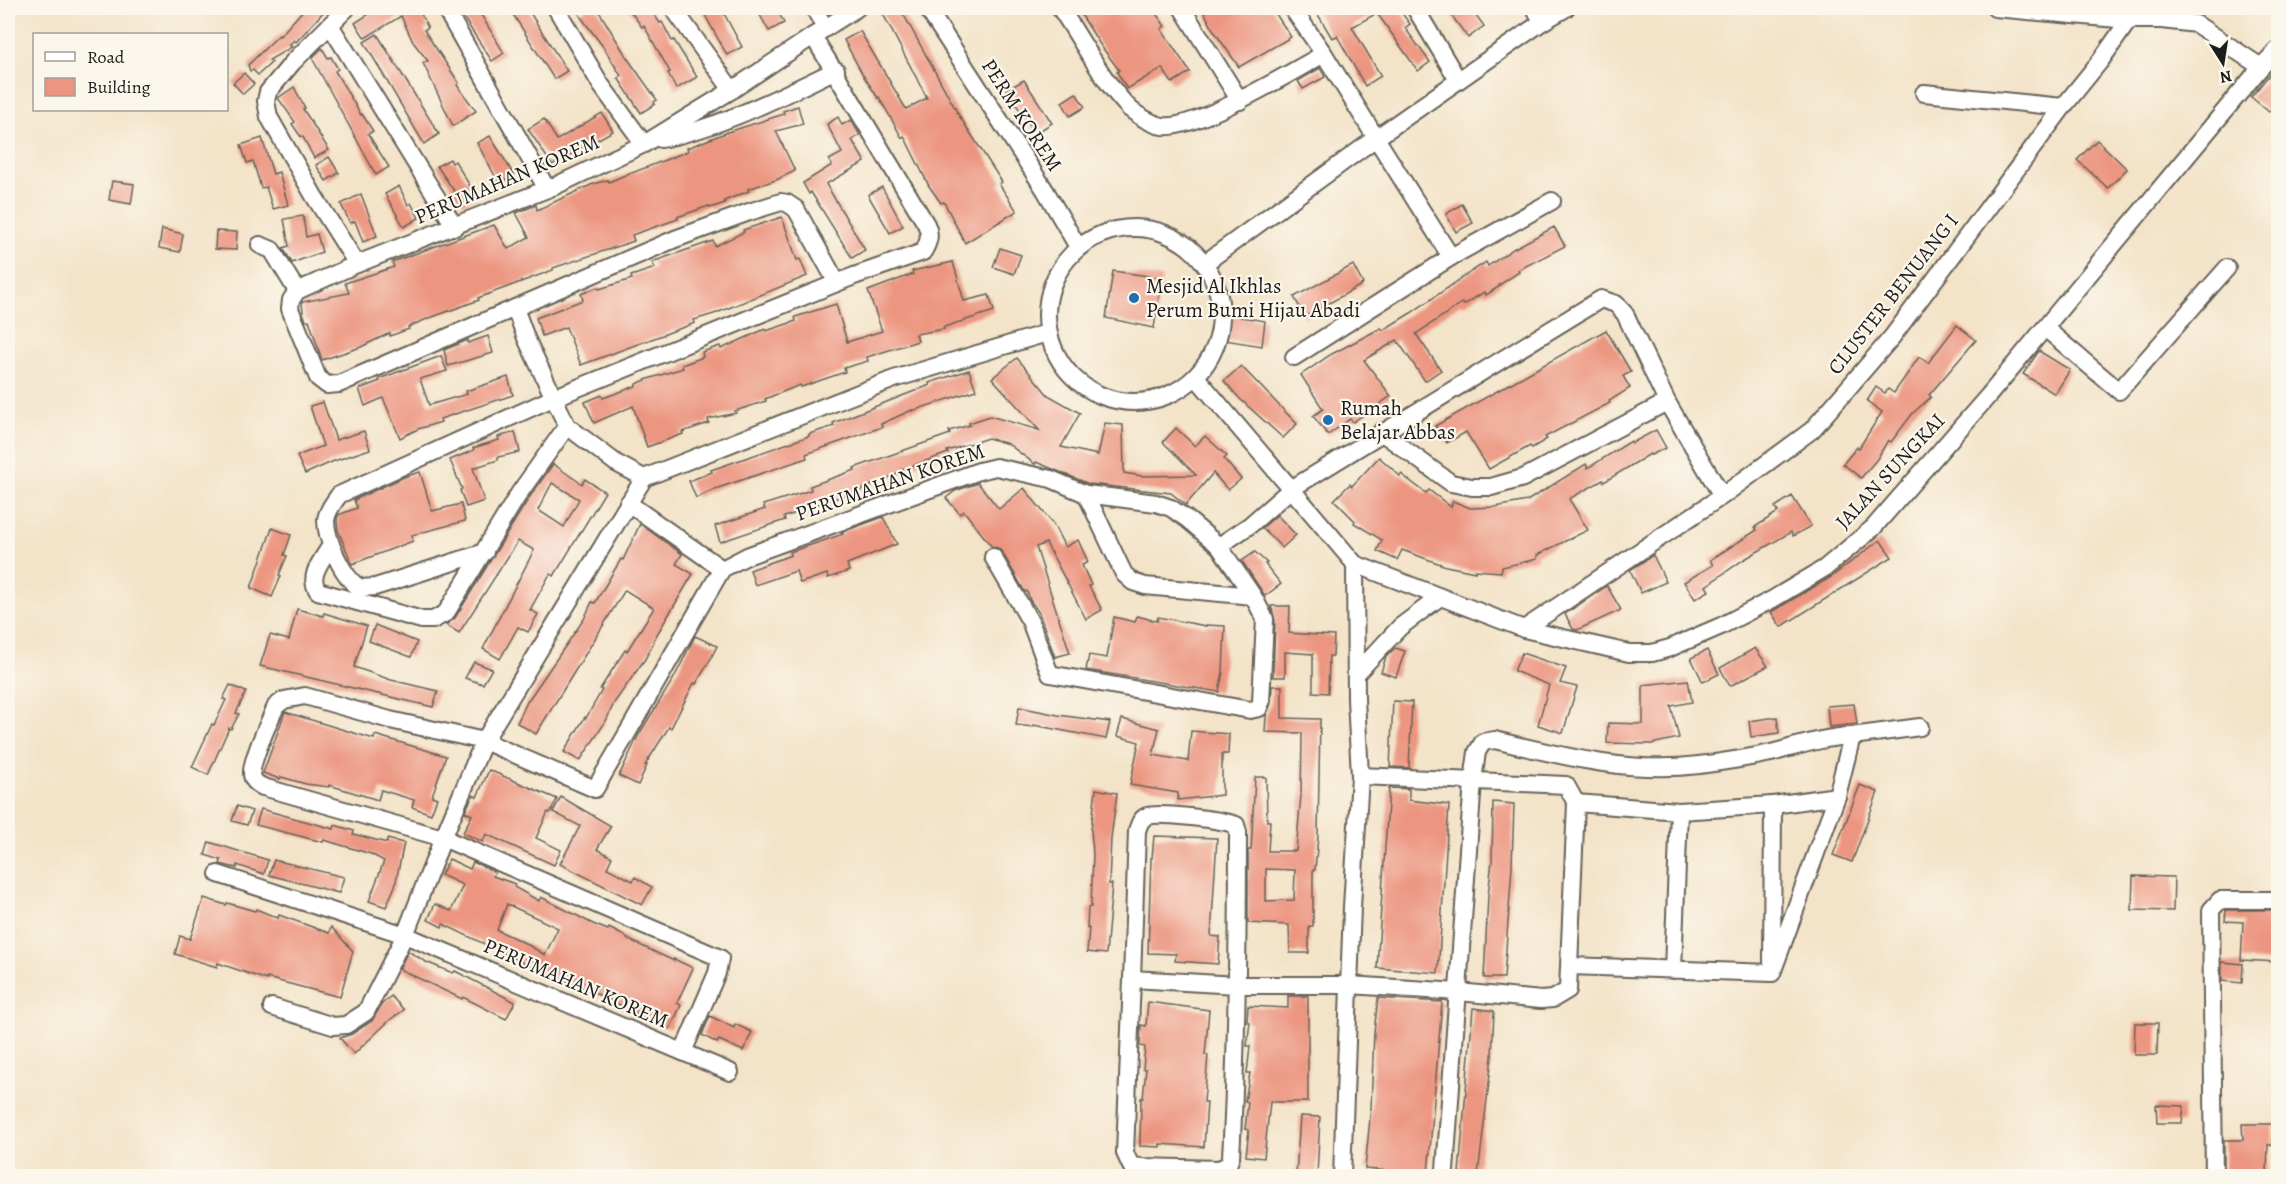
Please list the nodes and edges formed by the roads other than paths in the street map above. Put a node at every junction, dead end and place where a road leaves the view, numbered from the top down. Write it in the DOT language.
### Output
graph roads {
  1 [pos="347,8"];
  2 [pos="445,8"];
  3 [pos="556,8"];
  4 [pos="673,8"];
  5 [pos="814,8"];
  6 [pos="857,8"];
  7 [pos="927,8"];
  8 [pos="1060,8"];
  9 [pos="1182,8"];
  10 [pos="1292,8"];
  11 [pos="1415,8"];
  12 [pos="1566,8"];
  13 [pos="1995,8"];
  14 [pos="1538,15"];
  15 [pos="2129,20"];
  16 [pos="330,25"];
  17 [pos="819,32"];
  18 [pos="2278,49"];
  19 [pos="1324,54"];
  20 [pos="2261,67"];
  21 [pos="836,70"];
  22 [pos="1458,80"];
  23 [pos="732,90"];
  24 [pos="1924,93"];
  25 [pos="1240,101"];
  26 [pos="2063,107"];
  27 [pos="1376,138"];
  28 [pos="647,143"];
  29 [pos="547,189"];
  30 [pos="1552,201"];
  31 [pos="455,226"];
  32 [pos="260,246"];
  33 [pos="1078,247"];
  34 [pos="1451,257"];
  35 [pos="1205,263"];
  36 [pos="357,264"];
  37 [pos="2227,268"];
  38 [pos="837,283"];
  39 [pos="297,291"];
  40 [pos="515,308"];
  41 [pos="2045,328"];
  42 [pos="1047,333"];
  43 [pos="1294,357"];
  44 [pos="1197,377"];
  45 [pos="553,398"];
  46 [pos="1668,402"];
  47 [pos="567,426"];
  48 [pos="1381,432"];
  49 [pos="644,478"];
  50 [pos="1291,489"];
  51 [pos="1086,494"];
  52 [pos="1722,496"];
  53 [pos="628,503"];
  54 [pos="331,545"];
  55 [pos="1219,546"];
  56 [pos="485,552"];
  57 [pos="993,557"];
  58 [pos="1355,564"];
  59 [pos="722,569"];
  60 [pos="358,596"];
  61 [pos="1253,596"];
  62 [pos="1440,597"];
  63 [pos="1524,629"];
  64 [pos="1356,674"];
  65 [pos="1920,727"];
  66 [pos="1851,736"];
  67 [pos="484,741"];
  68 [pos="1360,776"];
  69 [pos="1473,781"];
  70 [pos="1837,796"];
  71 [pos="1576,803"];
  72 [pos="1773,805"];
  73 [pos="1678,811"];
  74 [pos="443,838"];
  75 [pos="218,874"];
  76 [pos="2278,900"];
  77 [pos="405,935"];
  78 [pos="1570,966"];
  79 [pos="1673,970"];
  80 [pos="1772,973"];
  81 [pos="1132,979"];
  82 [pos="1237,985"];
  83 [pos="1349,985"];
  84 [pos="1459,992"];
  85 [pos="272,1007"];
  86 [pos="683,1052"];
  87 [pos="730,1072"];
  88 [pos="1342,1176"];
  89 [pos="1443,1176"];
  90 [pos="2214,1176"];
  1 -- 16 [label="street"];
  2 -- 29 [label="street"];
  3 -- 28 [label="street"];
  4 -- 23 [label="street"];
  5 -- 17 [label="street"];
  6 -- 17 [label="street, PERUMAHAN KOREM"];
  7 -- 33 [label="street, PERM KOREM"];
  8 -- 25 [label="street"];
  9 -- 25 [label="street"];
  10 -- 19 [label="street"];
  11 -- 22 [label="street"];
  12 -- 14 [label="street"];
  13 -- 15 [label="street"];
  14 -- 22 [label="street"];
  15 -- 20 [label="street"];
  15 -- 26 [label="street, CLUSTER BENUANG I"];
  16 -- 31 [label="street"];
  16 -- 36 [label="street"];
  17 -- 21 [label="street"];
  17 -- 23 [label="street, PERUMAHAN KOREM"];
  18 -- 20 [label="street"];
  19 -- 25 [label="street"];
  19 -- 27 [label="street"];
  20 -- 41 [label="street, JALAN SUNGKAI"];
  21 -- 28 [label="street"];
  21 -- 38 [label="street"];
  22 -- 27 [label="street"];
  23 -- 28 [label="street, PERUMAHAN KOREM"];
  24 -- 26 [label="street"];
  26 -- 52 [label="street, CLUSTER BENUANG I"];
  27 -- 34 [label="street"];
  27 -- 35 [label="street"];
  28 -- 29 [label="street, PERUMAHAN KOREM"];
  29 -- 31 [label="street, PERUMAHAN KOREM"];
  30 -- 34 [label="street"];
  31 -- 36 [label="street, PERUMAHAN KOREM"];
  32 -- 39 [label="street"];
  33 -- 35 [label="street"];
  33 -- 42 [label="street"];
  34 -- 43 [label="street"];
  35 -- 44 [label="street"];
  36 -- 39 [label="street, PERUMAHAN KOREM"];
  37 -- 41 [label="street"];
  38 -- 40 [label="street"];
  38 -- 45 [label="street"];
  39 -- 40 [label="street"];
  40 -- 45 [label="street"];
  41 -- 63 [label="street, JALAN SUNGKAI"];
  42 -- 44 [label="street"];
  42 -- 49 [label="street"];
  44 -- 50 [label="street"];
  45 -- 47 [label="street"];
  45 -- 54 [label="street"];
  46 -- 48 [label="street"];
  46 -- 48 [label="street"];
  46 -- 52 [label="street"];
  47 -- 49 [label="street"];
  47 -- 56 [label="street"];
  48 -- 50 [label="street"];
  49 -- 53 [label="street"];
  50 -- 55 [label="street"];
  50 -- 58 [label="street"];
  51 -- 55 [label="street, PERUMAHAN KOREM"];
  51 -- 59 [label="street, PERUMAHAN KOREM"];
  51 -- 61 [label="street"];
  52 -- 63 [label="street, CLUSTER BENUANG I"];
  53 -- 59 [label="street"];
  53 -- 67 [label="street"];
  54 -- 60 [label="street"];
  54 -- 60 [label="street"];
  55 -- 61 [label="street, PERUMAHAN KOREM"];
  56 -- 60 [label="street"];
  56 -- 60 [label="street"];
  57 -- 61 [label="street, PERUMAHAN KOREM"];
  58 -- 62 [label="street, JALAN SUNGKAI"];
  58 -- 64 [label="street"];
  59 -- 67 [label="street"];
  62 -- 63 [label="street, JALAN SUNGKAI"];
  62 -- 64 [label="street"];
  64 -- 68 [label="street"];
  65 -- 66 [label="street"];
  66 -- 69 [label="street"];
  66 -- 70 [label="street"];
  67 -- 74 [label="street"];
  67 -- 74 [label="street"];
  68 -- 69 [label="street"];
  68 -- 83 [label="street"];
  69 -- 71 [label="street"];
  69 -- 84 [label="street"];
  70 -- 72 [label="street"];
  70 -- 80 [label="street"];
  71 -- 73 [label="street"];
  71 -- 78 [label="street"];
  72 -- 73 [label="street"];
  72 -- 80 [label="street"];
  73 -- 79 [label="street"];
  74 -- 77 [label="street"];
  74 -- 86 [label="street"];
  75 -- 77 [label="street, PERUMAHAN KOREM"];
  76 -- 90 [label="street"];
  77 -- 85 [label="street"];
  77 -- 86 [label="street, PERUMAHAN KOREM"];
  78 -- 79 [label="street"];
  78 -- 84 [label="street"];
  79 -- 80 [label="street"];
  81 -- 82 [label="street"];
  81 -- 82 [label="street"];
  81 -- 82 [label="street"];
  82 -- 83 [label="street"];
  83 -- 84 [label="street"];
  83 -- 88 [label="street"];
  84 -- 89 [label="street"];
  86 -- 87 [label="street, PERUMAHAN KOREM"];
}
